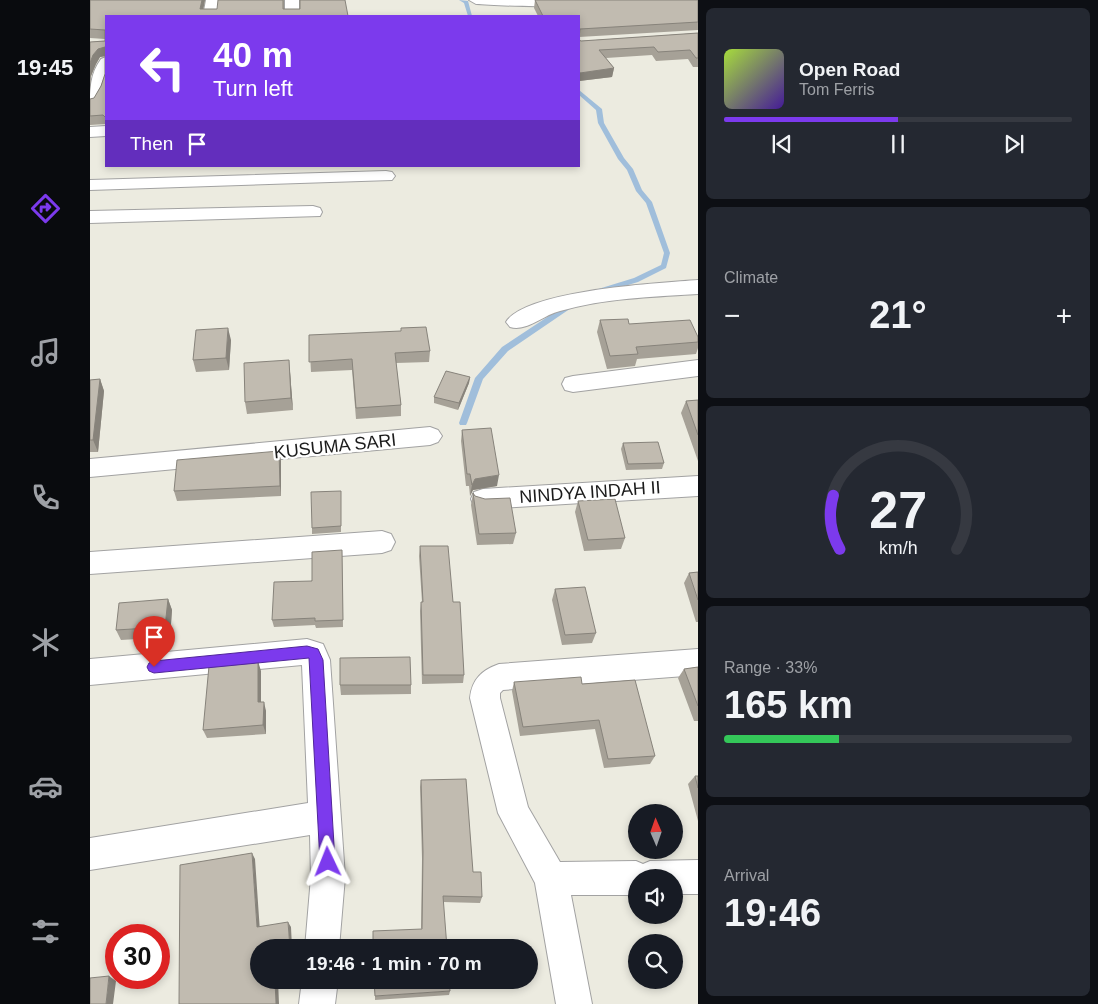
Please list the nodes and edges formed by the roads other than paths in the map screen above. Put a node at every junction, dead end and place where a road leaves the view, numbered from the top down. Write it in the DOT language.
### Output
graph roads {
  1 [pos="213,0"];
  2 [pos="292,0"];
  3 [pos="476,0"];
  4 [pos="577,0"];
  5 [pos="210,15"];
  6 [pos="292,15"];
  7 [pos="103,79"];
  8 [pos="90,102"];
  9 [pos="90,132"];
  10 [pos="105,132"];
  11 [pos="386,176"];
  12 [pos="90,185"];
  13 [pos="313,212"];
  14 [pos="90,217"];
  15 [pos="698,287"];
  16 [pos="517,322"];
  17 [pos="698,368"];
  18 [pos="573,384"];
  19 [pos="430,436"];
  20 [pos="90,468"];
  21 [pos="698,486"];
  22 [pos="483,499"];
  23 [pos="382,542"];
  24 [pos="90,563"];
  25 [pos="698,662"];
  26 [pos="90,672"];
  27 [pos="326,816"];
  28 [pos="90,854"];
  29 [pos="683,877"];
  30 [pos="698,877"];
  31 [pos="628,878"];
  32 [pos="551,879"];
  33 [pos="323,939"];
  34 [pos="319,989"];
  35 [pos="317,1004"];
  36 [pos="574,1004"];
  1 -- 5 [label="street"];
  2 -- 6 [label="street"];
  3 -- 4 [label="street"];
  7 -- 8 [label="street"];
  9 -- 10 [label="street"];
  11 -- 12 [label="street"];
  13 -- 14 [label="street"];
  15 -- 16 [label="street"];
  17 -- 18 [label="street"];
  19 -- 20 [label="street, KUSUMA SARI"];
  21 -- 22 [label="street, NINDYA INDAH II"];
  23 -- 24 [label="street"];
  25 -- 32 [label="street"];
  26 -- 27 [label="street"];
  27 -- 28 [label="street"];
  27 -- 33 [label="street"];
  29 -- 30 [label="street"];
  31 -- 32 [label="street"];
  32 -- 36 [label="street"];
  34 -- 35 [label="street"];
}
